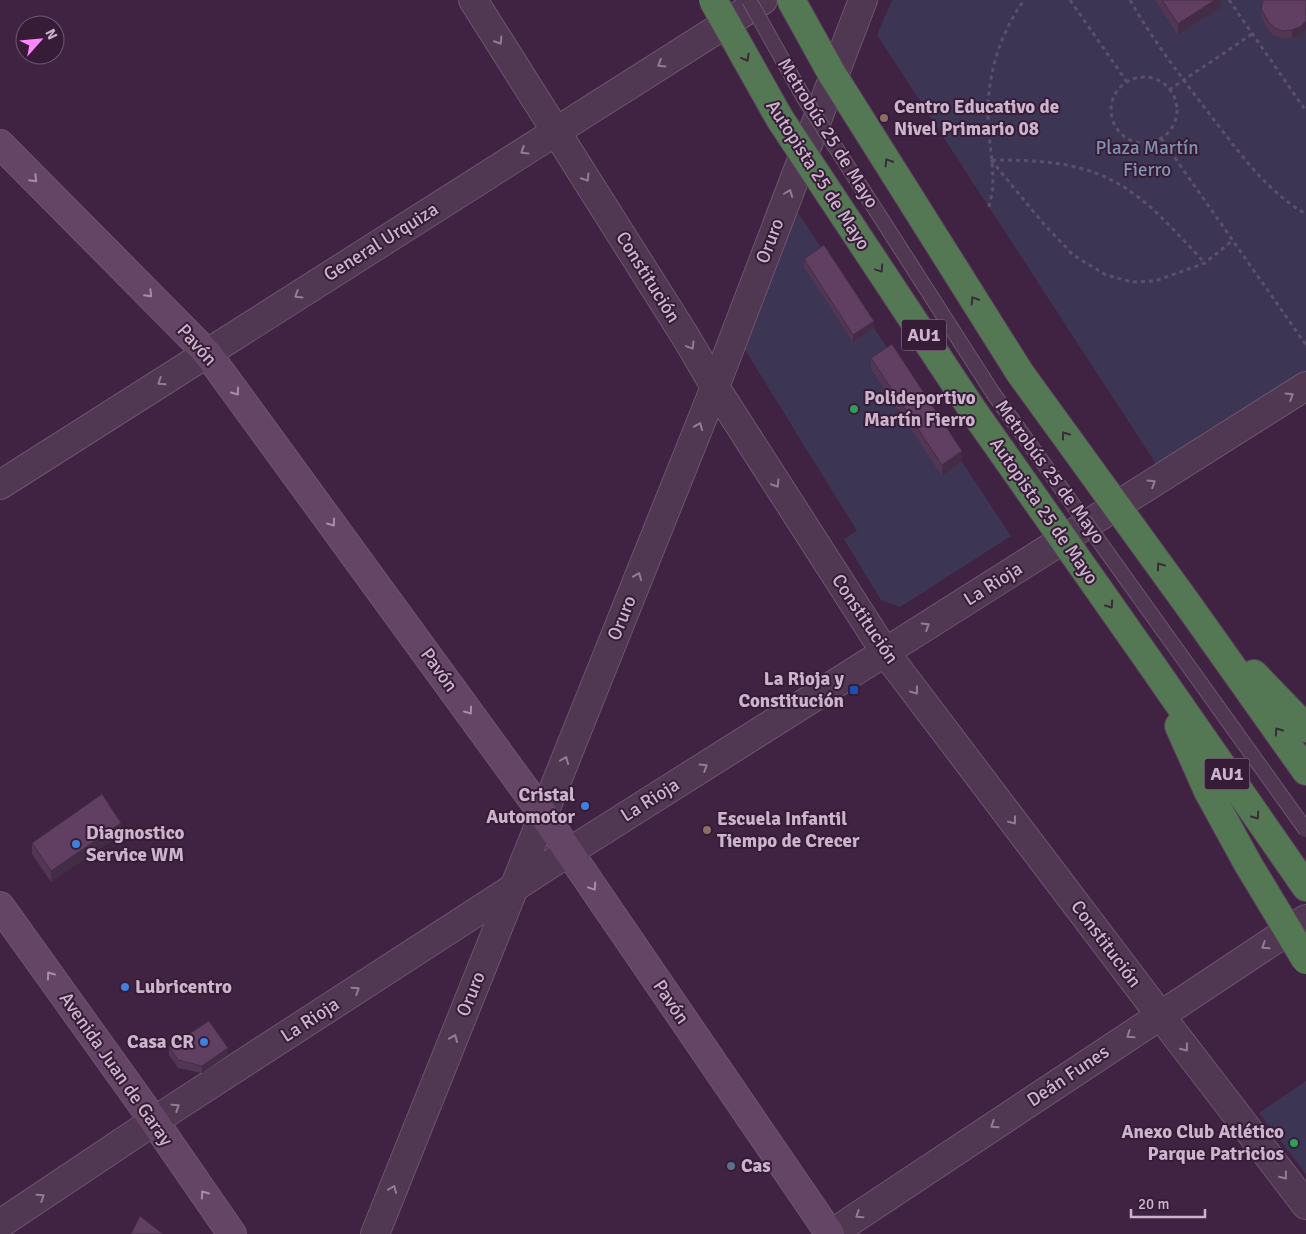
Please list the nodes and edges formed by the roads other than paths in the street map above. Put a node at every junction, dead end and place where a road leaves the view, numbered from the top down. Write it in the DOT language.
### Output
graph roads {
  1 [pos="473,0"];
  2 [pos="713,0"];
  3 [pos="749,0"];
  4 [pos="764,0"];
  5 [pos="791,0"];
  6 [pos="863,0"];
  7 [pos="556,131"];
  8 [pos="0,144"];
  9 [pos="207,353"];
  10 [pos="1306,386"];
  11 [pos="715,387"];
  12 [pos="0,485"];
  13 [pos="1189,606"];
  14 [pos="885,652"];
  15 [pos="1149,661"];
  16 [pos="1306,728"];
  17 [pos="1306,771"];
  18 [pos="543,814"];
  19 [pos="1306,830"];
  20 [pos="568,852"];
  21 [pos="514,886"];
  22 [pos="1306,888"];
  23 [pos="0,906"];
  24 [pos="1306,919"];
  25 [pos="1306,960"];
  26 [pos="1160,1015"];
  27 [pos="154,1121"];
  28 [pos="1306,1205"];
  29 [pos="0,1224"];
  30 [pos="232,1234"];
  31 [pos="375,1234"];
  32 [pos="830,1234"];
  1 -- 7 [label="street, Constitución, one-way"];
  2 -- 15 [label="highway, Autopista 25 de Mayo / AU1, one-way, bridge"];
  3 -- 19 [label="lane, Metrobús 25 de Mayo, bridge"];
  4 -- 7 [label="street, General Urquiza, one-way"];
  13 -- 5 [label="highway, one-way, bridge"];
  11 -- 6 [label="street, Oruro, one-way"];
  7 -- 9 [label="street, General Urquiza, one-way"];
  7 -- 11 [label="street, Constitución, one-way"];
  8 -- 9 [label="street, Pavón, one-way"];
  9 -- 12 [label="street, General Urquiza, one-way"];
  9 -- 18 [label="street, Pavón, one-way"];
  14 -- 10 [label="street, La Rioja, one-way"];
  11 -- 14 [label="street, Constitución, one-way"];
  18 -- 11 [label="street, Oruro, one-way"];
  13 -- 16 [label="highway"];
  17 -- 13 [label="highway, one-way"];
  20 -- 14 [label="street, La Rioja, one-way"];
  14 -- 26 [label="street, Constitución, one-way"];
  15 -- 22 [label="highway, Autopista 25 de Mayo / AU1, one-way"];
  15 -- 25 [label="highway, bridge"];
  18 -- 20 [label="street, Pavón"];
  18 -- 21 [label="street, Oruro"];
  20 -- 21 [label="street, La Rioja"];
  20 -- 32 [label="street, Pavón, one-way"];
  27 -- 21 [label="street, La Rioja, one-way"];
  31 -- 21 [label="street, Oruro, one-way"];
  27 -- 23 [label="street, Avenida Juan de Garay, one-way"];
  24 -- 26 [label="street, Deán Funes, one-way"];
  26 -- 28 [label="street, Constitución, one-way"];
  26 -- 32 [label="street, Deán Funes, one-way"];
  29 -- 27 [label="street, La Rioja, one-way"];
  30 -- 27 [label="street, Avenida Juan de Garay, one-way"];
}
